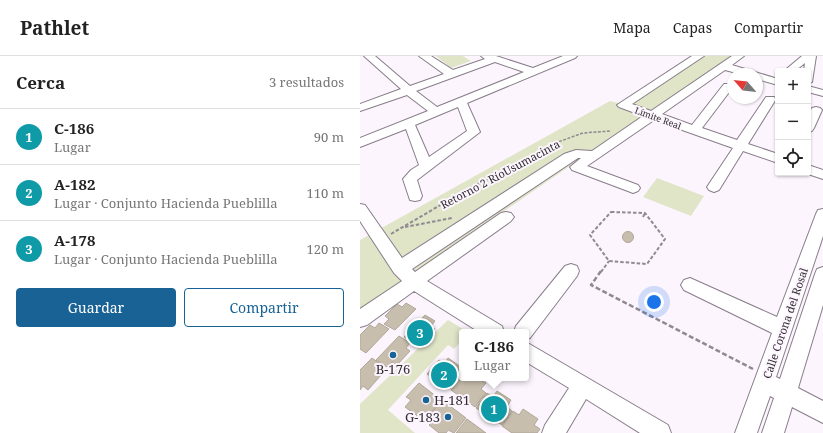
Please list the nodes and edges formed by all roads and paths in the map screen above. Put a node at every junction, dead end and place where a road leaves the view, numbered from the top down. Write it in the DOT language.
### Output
graph roads {
  1 [pos="369,56"];
  2 [pos="424,56"];
  3 [pos="572,56"];
  4 [pos="699,56"];
  5 [pos="739,56"];
  6 [pos="810,56"];
  7 [pos="490,57"];
  8 [pos="723,66"];
  9 [pos="730,68"];
  10 [pos="793,68"];
  11 [pos="809,68"];
  12 [pos="532,72"];
  13 [pos="452,74"];
  14 [pos="763,78"];
  15 [pos="775,80"];
  16 [pos="727,87"];
  17 [pos="408,90"];
  18 [pos="811,90"];
  19 [pos="823,93"];
  20 [pos="770,99"];
  21 [pos="460,102"];
  22 [pos="360,108"];
  23 [pos="816,110"];
  24 [pos="436,112"];
  25 [pos="652,116"];
  26 [pos="811,121"];
  27 [pos="408,123"];
  28 [pos="694,131"];
  29 [pos="626,135"];
  30 [pos="360,143"];
  31 [pos="740,146"];
  32 [pos="595,155"];
  33 [pos="775,158"];
  34 [pos="426,166"];
  35 [pos="811,170"];
  36 [pos="823,175"];
  37 [pos="714,187"];
  38 [pos="632,188"];
  39 [pos="415,196"];
  40 [pos="360,209"];
  41 [pos="645,213"];
  42 [pos="823,214"];
  43 [pos="459,216"];
  44 [pos="506,217"];
  45 [pos="643,217"];
  46 [pos="402,228"];
  47 [pos="381,240"];
  48 [pos="609,261"];
  49 [pos="400,268"];
  50 [pos="571,271"];
  51 [pos="823,274"];
  52 [pos="414,282"];
  53 [pos="690,285"];
  54 [pos="360,320"];
  55 [pos="785,321"];
  56 [pos="816,325"];
  57 [pos="490,329"];
  58 [pos="525,329"];
  59 [pos="529,353"];
  60 [pos="765,379"];
  61 [pos="582,386"];
  62 [pos="786,393"];
  63 [pos="823,412"];
  64 [pos="553,433"];
  65 [pos="660,433"];
  66 [pos="746,433"];
  67 [pos="773,433"];
  1 -- 17 [label="street"];
  2 -- 13 [label="street"];
  3 -- 12 [label="street"];
  4 -- 25 [label="street, Límite Real"];
  5 -- 8 [label="street"];
  6 -- 10 [label="street"];
  6 -- 11 [label="street"];
  7 -- 12 [label="street"];
  7 -- 13 [label="street"];
  8 -- 9 [label="street"];
  8 -- 25 [label="street"];
  12 -- 21 [label="street"];
  13 -- 17 [label="street"];
  14 -- 15 [label="street"];
  16 -- 28 [label="street"];
  17 -- 22 [label="street"];
  17 -- 24 [label="street"];
  18 -- 19 [label="street"];
  20 -- 31 [label="street"];
  21 -- 24 [label="street"];
  21 -- 34 [label="street"];
  23 -- 26 [label="street"];
  24 -- 27 [label="street"];
  25 -- 28 [label="street, Límite Real"];
  25 -- 29 [label="street"];
  27 -- 30 [label="street"];
  27 -- 34 [label="street"];
  28 -- 31 [label="street, Límite Real"];
  29 -- 32 [label="street"];
  29 -- 46 [label="path, Retorno 2 RíoUsumacinta"];
  31 -- 33 [label="street, Límite Real"];
  31 -- 37 [label="street"];
  32 -- 38 [label="street"];
  32 -- 49 [label="street"];
  34 -- 39 [label="street"];
  35 -- 36 [label="street"];
  40 -- 47 [label="street"];
  41 -- 45 [label="path"];
  41 -- 48 [label="path"];
  41 -- 48 [label="path"];
  42 -- 55 [label="street, Calle Corona del Rosal"];
  43 -- 46 [label="path"];
  44 -- 52 [label="street"];
  46 -- 47 [label="path, Retorno 2 RíoUsumacinta"];
  47 -- 49 [label="street"];
  48 -- 60 [label="path"];
  49 -- 52 [label="street"];
  50 -- 58 [label="street"];
  51 -- 56 [label="street, Calle Corona del Rosal"];
  52 -- 54 [label="street"];
  52 -- 57 [label="street"];
  53 -- 55 [label="street"];
  55 -- 56 [label="street"];
  55 -- 60 [label="street, Calle Corona del Rosal"];
  56 -- 62 [label="street, Calle Corona del Rosal"];
  59 -- 61 [label="street"];
  60 -- 62 [label="street"];
  60 -- 66 [label="street, Calle Corona del Rosal"];
  61 -- 64 [label="street"];
  61 -- 65 [label="street"];
  62 -- 63 [label="street"];
  62 -- 67 [label="street, Calle Corona del Rosal"];
}
